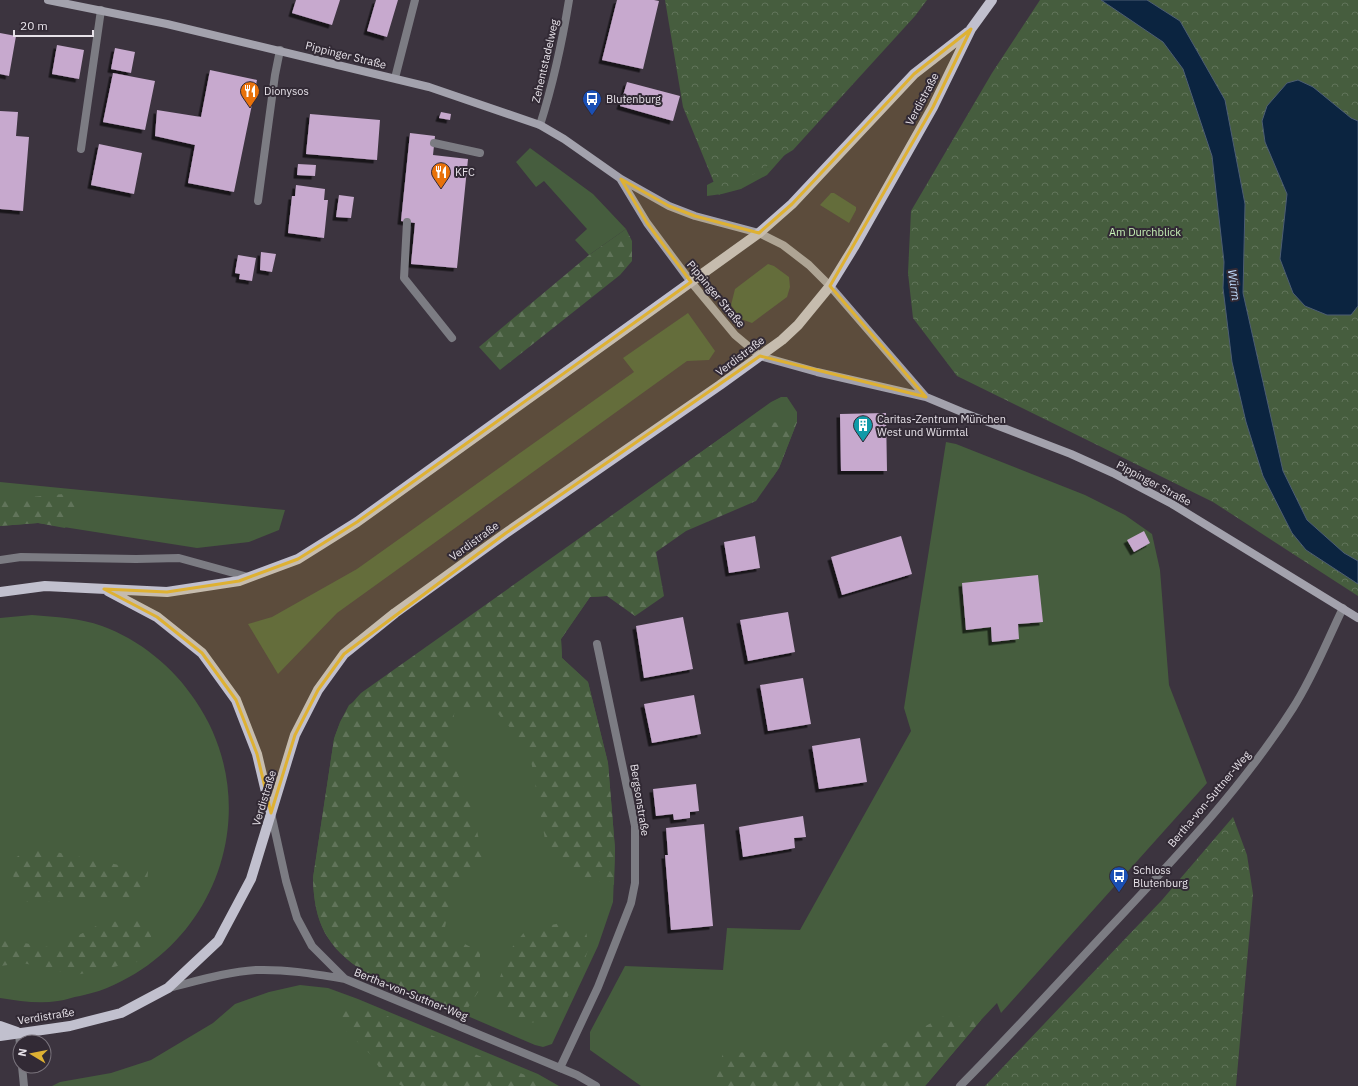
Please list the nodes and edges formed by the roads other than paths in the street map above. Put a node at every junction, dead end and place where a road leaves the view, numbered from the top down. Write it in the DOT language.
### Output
graph roads {
  1 [pos="48,0"];
  2 [pos="415,0"];
  3 [pos="569,0"];
  4 [pos="992,0"];
  5 [pos="101,10"];
  6 [pos="971,29"];
  7 [pos="280,50"];
  8 [pos="395,78"];
  9 [pos="540,125"];
  10 [pos="434,143"];
  11 [pos="81,149"];
  12 [pos="480,153"];
  13 [pos="621,179"];
  14 [pos="258,201"];
  15 [pos="407,222"];
  16 [pos="759,233"];
  17 [pos="691,282"];
  18 [pos="830,286"];
  19 [pos="452,338"];
  20 [pos="760,356"];
  21 [pos="926,397"];
  22 [pos="0,560"];
  23 [pos="248,577"];
  24 [pos="104,589"];
  25 [pos="0,592"];
  26 [pos="1343,608"];
  27 [pos="1358,618"];
  28 [pos="597,644"];
  29 [pos="271,813"];
  30 [pos="345,979"];
  31 [pos="168,988"];
  32 [pos="0,1026"];
  33 [pos="19,1033"];
  34 [pos="0,1036"];
  35 [pos="560,1068"];
  36 [pos="23,1074"];
  37 [pos="24,1086"];
  38 [pos="596,1086"];
  39 [pos="960,1086"];
  1 -- 5 [label="main road, Pippinger Straße"];
  2 -- 8 [label="street"];
  3 -- 9 [label="street, Zehentstadelweg"];
  4 -- 6 [label="main road, Verdistraße"];
  5 -- 7 [label="main road, Pippinger Straße"];
  5 -- 11 [label="street"];
  6 -- 16 [label="main road, Verdistraße"];
  6 -- 18 [label="main road, Verdistraße"];
  7 -- 8 [label="main road, Pippinger Straße"];
  7 -- 14 [label="street"];
  8 -- 9 [label="main road, Pippinger Straße"];
  9 -- 13 [label="main road, Pippinger Straße"];
  10 -- 12 [label="street"];
  13 -- 16 [label="main road, Pippinger Straße"];
  13 -- 17 [label="main road, Pippinger Straße"];
  15 -- 19 [label="street"];
  16 -- 17 [label="main road, Verdistraße"];
  16 -- 18 [label="main road, Pippinger Straße"];
  17 -- 20 [label="main road, Pippinger Straße"];
  17 -- 23 [label="main road, Verdistraße"];
  18 -- 20 [label="main road, Verdistraße"];
  18 -- 21 [label="main road, Pippinger Straße"];
  20 -- 21 [label="main road, Pippinger Straße"];
  20 -- 29 [label="main road, Verdistraße"];
  21 -- 26 [label="main road, Pippinger Straße"];
  22 -- 23 [label="street"];
  23 -- 24 [label="main road, Verdistraße"];
  24 -- 25 [label="main road, Verdistraße"];
  24 -- 29 [label="main road"];
  26 -- 27 [label="main road, Pippinger Straße"];
  26 -- 39 [label="street, Bertha-von-Suttner-Weg"];
  28 -- 35 [label="street, Bergsonstraße"];
  29 -- 30 [label="street, Bertha-von-Suttner-Weg"];
  29 -- 31 [label="main road, Verdistraße"];
  30 -- 31 [label="street"];
  30 -- 35 [label="street, Bertha-von-Suttner-Weg"];
  31 -- 33 [label="main road, Verdistraße"];
  32 -- 33 [label="main road"];
  33 -- 34 [label="main road, Verdistraße"];
  35 -- 38 [label="street, Bertha-von-Suttner-Weg"];
  36 -- 37 [label="street"];
}
